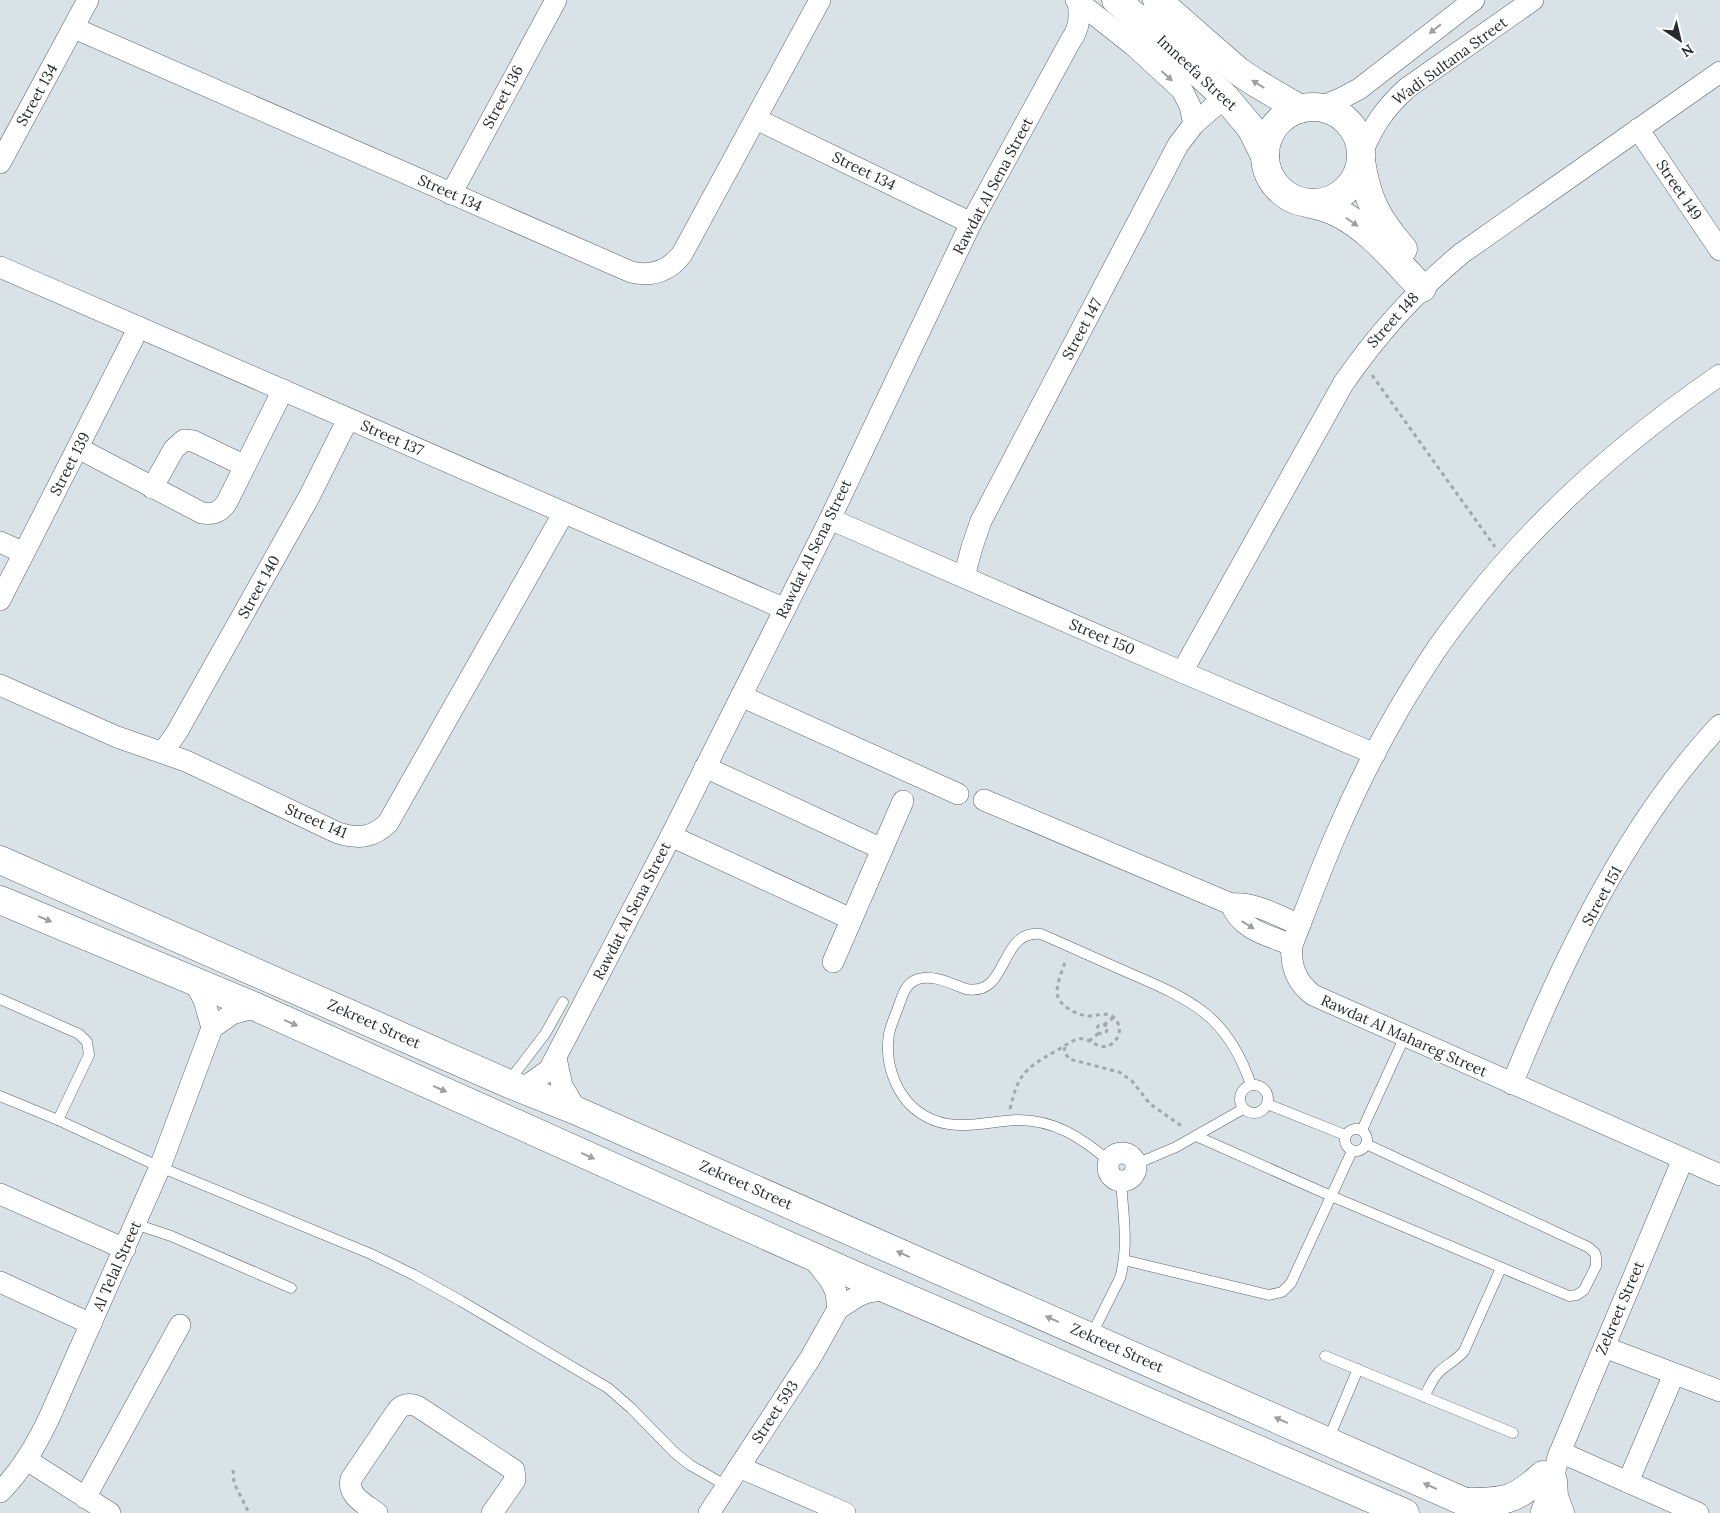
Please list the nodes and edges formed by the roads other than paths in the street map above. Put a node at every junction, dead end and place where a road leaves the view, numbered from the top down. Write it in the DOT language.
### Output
graph roads {
  1 [pos="88,0"];
  2 [pos="556,0"];
  3 [pos="820,0"];
  4 [pos="1116,0"];
  5 [pos="1474,0"];
  6 [pos="1533,0"];
  7 [pos="1077,1"];
  8 [pos="1168,5"];
  9 [pos="74,28"];
  10 [pos="1071,40"];
  11 [pos="1133,45"];
  12 [pos="1174,50"];
  13 [pos="1720,72"];
  14 [pos="1226,97"];
  15 [pos="1310,108"];
  16 [pos="756,119"];
  17 [pos="1194,124"];
  18 [pos="1638,130"];
  19 [pos="1265,156"];
  20 [pos="1361,159"];
  21 [pos="0,163"];
  22 [pos="451,194"];
  23 [pos="1308,203"];
  24 [pos="972,223"];
  25 [pos="1720,250"];
  26 [pos="0,267"];
  27 [pos="1426,284"];
  28 [pos="139,327"];
  29 [pos="1720,375"];
  30 [pos="284,390"];
  31 [pos="348,419"];
  32 [pos="78,448"];
  33 [pos="245,466"];
  34 [pos="152,488"];
  35 [pos="563,514"];
  36 [pos="830,519"];
  37 [pos="0,542"];
  38 [pos="24,553"];
  39 [pos="964,577"];
  40 [pos="0,600"];
  41 [pos="785,609"];
  42 [pos="1182,672"];
  43 [pos="0,685"];
  44 [pos="741,696"];
  45 [pos="1720,725"];
  46 [pos="163,752"];
  47 [pos="1375,754"];
  48 [pos="705,767"];
  49 [pos="958,794"];
  50 [pos="903,800"];
  51 [pos="984,800"];
  52 [pos="671,836"];
  53 [pos="882,849"];
  54 [pos="0,860"];
  55 [pos="0,900"];
  56 [pos="1231,904"];
  57 [pos="851,919"];
  58 [pos="1300,925"];
  59 [pos="1292,945"];
  60 [pos="833,962"];
  61 [pos="195,983"];
  62 [pos="0,999"];
  63 [pos="562,1002"];
  64 [pos="256,1008"];
  65 [pos="212,1028"];
  66 [pos="1405,1036"];
  67 [pos="556,1058"];
  68 [pos="1512,1084"];
  69 [pos="1251,1085"];
  70 [pos="514,1086"];
  71 [pos="0,1096"];
  72 [pos="1267,1104"];
  73 [pos="1243,1108"];
  74 [pos="576,1111"];
  75 [pos="58,1120"];
  76 [pos="1362,1130"];
  77 [pos="1345,1135"];
  78 [pos="1196,1136"];
  79 [pos="1366,1144"];
  80 [pos="1352,1151"];
  81 [pos="1683,1159"];
  82 [pos="1109,1161"];
  83 [pos="1136,1164"];
  84 [pos="160,1167"];
  85 [pos="1720,1175"];
  86 [pos="1121,1182"];
  87 [pos="0,1194"];
  88 [pos="1331,1196"];
  89 [pos="136,1224"];
  90 [pos="125,1249"];
  91 [pos="810,1255"];
  92 [pos="1124,1260"];
  93 [pos="1501,1268"];
  94 [pos="0,1282"];
  95 [pos="291,1288"];
  96 [pos="888,1289"];
  97 [pos="838,1309"];
  98 [pos="91,1324"];
  99 [pos="180,1325"];
  100 [pos="1091,1336"];
  101 [pos="1604,1347"];
  102 [pos="1326,1356"];
  103 [pos="1358,1369"];
  104 [pos="1674,1374"];
  105 [pos="1720,1392"];
  106 [pos="1424,1397"];
  107 [pos="1513,1434"];
  108 [pos="1328,1441"];
  109 [pos="27,1460"];
  110 [pos="739,1466"];
  111 [pos="1553,1466"];
  112 [pos="1307,1471"];
  113 [pos="1628,1482"];
  114 [pos="727,1486"];
  115 [pos="1327,1491"];
  116 [pos="0,1492"];
  117 [pos="85,1498"];
  118 [pos="1479,1508"];
  119 [pos="110,1513"];
  120 [pos="377,1513"];
  121 [pos="492,1513"];
  122 [pos="709,1513"];
  123 [pos="845,1513"];
  124 [pos="1405,1513"];
  125 [pos="1526,1513"];
  126 [pos="1541,1513"];
  127 [pos="1560,1513"];
  128 [pos="1698,1513"];
  1 -- 9 [label="street, Street 134"];
  2 -- 22 [label="street, Street 136"];
  3 -- 16 [label="street, Street 134"];
  4 -- 12 [label="street, Imneefa Street"];
  5 -- 15 [label="street, Wadi Sultana Street, one-way"];
  6 -- 20 [label="street, Wadi Sultana Street"];
  7 -- 10 [label="street, Rawdat Al Sena Street"];
  7 -- 11 [label="street"];
  15 -- 8 [label="street, Imneefa Street, one-way"];
  9 -- 21 [label="street, Street 134"];
  9 -- 22 [label="street, Street 134"];
  10 -- 11 [label="street"];
  10 -- 24 [label="street, Rawdat Al Sena Street"];
  11 -- 12 [label="street"];
  11 -- 17 [label="street, one-way"];
  12 -- 14 [label="street, Imneefa Street"];
  13 -- 18 [label="street, Street 148"];
  14 -- 17 [label="street, Street 147"];
  14 -- 19 [label="street, Imneefa Street"];
  15 -- 19 [label="street"];
  15 -- 20 [label="street"];
  16 -- 22 [label="street, Street 134"];
  16 -- 24 [label="street, Street 134"];
  17 -- 39 [label="street, Street 147"];
  18 -- 25 [label="street, Street 149"];
  18 -- 27 [label="street, Street 148"];
  19 -- 23 [label="street"];
  20 -- 23 [label="street"];
  20 -- 27 [label="street"];
  23 -- 27 [label="street, one-way"];
  24 -- 36 [label="street, Rawdat Al Sena Street"];
  26 -- 28 [label="street, Street 137"];
  27 -- 42 [label="street, Street 148"];
  28 -- 30 [label="street, Street 137"];
  28 -- 32 [label="street, Street 139"];
  29 -- 47 [label="street, Rawdat Al Mahareg Street"];
  30 -- 31 [label="street, Street 137"];
  30 -- 33 [label="street"];
  31 -- 35 [label="street, Street 137"];
  31 -- 46 [label="street, Street 140"];
  32 -- 34 [label="street"];
  32 -- 38 [label="street, Street 139"];
  33 -- 34 [label="street"];
  33 -- 34 [label="street"];
  35 -- 41 [label="street, Street 137"];
  35 -- 46 [label="street, Street 141"];
  36 -- 39 [label="street, Street 150"];
  36 -- 41 [label="street, Rawdat Al Sena Street"];
  37 -- 38 [label="street"];
  38 -- 40 [label="street, Street 139"];
  39 -- 42 [label="street, Street 150"];
  41 -- 44 [label="street, Rawdat Al Sena Street"];
  42 -- 47 [label="street, Street 150"];
  43 -- 46 [label="street, Street 141"];
  44 -- 48 [label="street, Rawdat Al Sena Street"];
  44 -- 49 [label="street"];
  45 -- 68 [label="street, Street 151"];
  47 -- 58 [label="street, Rawdat Al Mahareg Street"];
  48 -- 52 [label="street, Rawdat Al Sena Street"];
  48 -- 53 [label="street"];
  50 -- 53 [label="street"];
  51 -- 56 [label="street"];
  52 -- 57 [label="street"];
  52 -- 67 [label="street, Rawdat Al Sena Street"];
  53 -- 57 [label="street"];
  54 -- 70 [label="street, Zekreet Street"];
  55 -- 61 [label="street, one-way"];
  56 -- 58 [label="street"];
  56 -- 59 [label="street, one-way"];
  57 -- 60 [label="street"];
  58 -- 59 [label="street, Rawdat Al Mahareg Street"];
  59 -- 66 [label="street, Rawdat Al Mahareg Street"];
  61 -- 64 [label="street"];
  61 -- 65 [label="street"];
  62 -- 75 [label="lane"];
  63 -- 70 [label="lane"];
  64 -- 65 [label="street"];
  64 -- 91 [label="street, one-way"];
  65 -- 84 [label="street, Al Telal Street"];
  66 -- 68 [label="street, Rawdat Al Mahareg Street"];
  66 -- 76 [label="lane"];
  67 -- 70 [label="street, Rawdat Al Sena Street"];
  67 -- 74 [label="street"];
  68 -- 81 [label="street, Rawdat Al Mahareg Street"];
  69 -- 72 [label="lane"];
  69 -- 73 [label="lane"];
  69 -- 82 [label="lane"];
  70 -- 74 [label="street, Zekreet Street"];
  71 -- 75 [label="lane"];
  72 -- 73 [label="lane"];
  72 -- 77 [label="lane"];
  73 -- 78 [label="lane"];
  100 -- 74 [label="street, Zekreet Street, one-way"];
  75 -- 84 [label="lane"];
  76 -- 77 [label="lane"];
  76 -- 79 [label="lane"];
  77 -- 80 [label="lane"];
  78 -- 83 [label="lane"];
  78 -- 88 [label="lane"];
  79 -- 80 [label="lane"];
  79 -- 93 [label="lane"];
  80 -- 88 [label="lane"];
  81 -- 85 [label="street, Rawdat Al Mahareg Street"];
  81 -- 101 [label="street, Zekreet Street"];
  82 -- 83 [label="street"];
  82 -- 86 [label="street"];
  83 -- 86 [label="street"];
  84 -- 89 [label="street, Al Telal Street"];
  84 -- 114 [label="lane"];
  86 -- 92 [label="lane"];
  87 -- 90 [label="street"];
  88 -- 92 [label="lane"];
  88 -- 93 [label="lane"];
  89 -- 90 [label="street, Al Telal Street"];
  89 -- 95 [label="lane"];
  90 -- 98 [label="street, Al Telal Street"];
  91 -- 96 [label="street"];
  91 -- 97 [label="street"];
  92 -- 100 [label="lane"];
  93 -- 106 [label="lane"];
  94 -- 98 [label="street"];
  96 -- 97 [label="street, Street 593"];
  96 -- 112 [label="street"];
  97 -- 110 [label="street, Street 593"];
  98 -- 109 [label="street, Al Telal Street"];
  99 -- 117 [label="street"];
  108 -- 100 [label="street, Zekreet Street, one-way"];
  101 -- 104 [label="street"];
  101 -- 111 [label="street, Zekreet Street"];
  102 -- 103 [label="lane"];
  103 -- 106 [label="lane"];
  103 -- 108 [label="lane"];
  104 -- 105 [label="street"];
  104 -- 113 [label="street"];
  106 -- 107 [label="lane"];
  118 -- 108 [label="street, Zekreet Street, one-way"];
  109 -- 116 [label="street, Al Telal Street"];
  109 -- 117 [label="street"];
  110 -- 114 [label="street, Street 593"];
  110 -- 123 [label="street"];
  111 -- 113 [label="street"];
  111 -- 118 [label="street"];
  111 -- 125 [label="street, Zekreet Street"];
  111 -- 126 [label="street, Zekreet Street"];
  111 -- 127 [label="street"];
  112 -- 115 [label="lane"];
  112 -- 124 [label="street"];
  113 -- 128 [label="street"];
  114 -- 122 [label="street, Street 593"];
  117 -- 119 [label="street"];
  120 -- 121 [label="street"];
}
